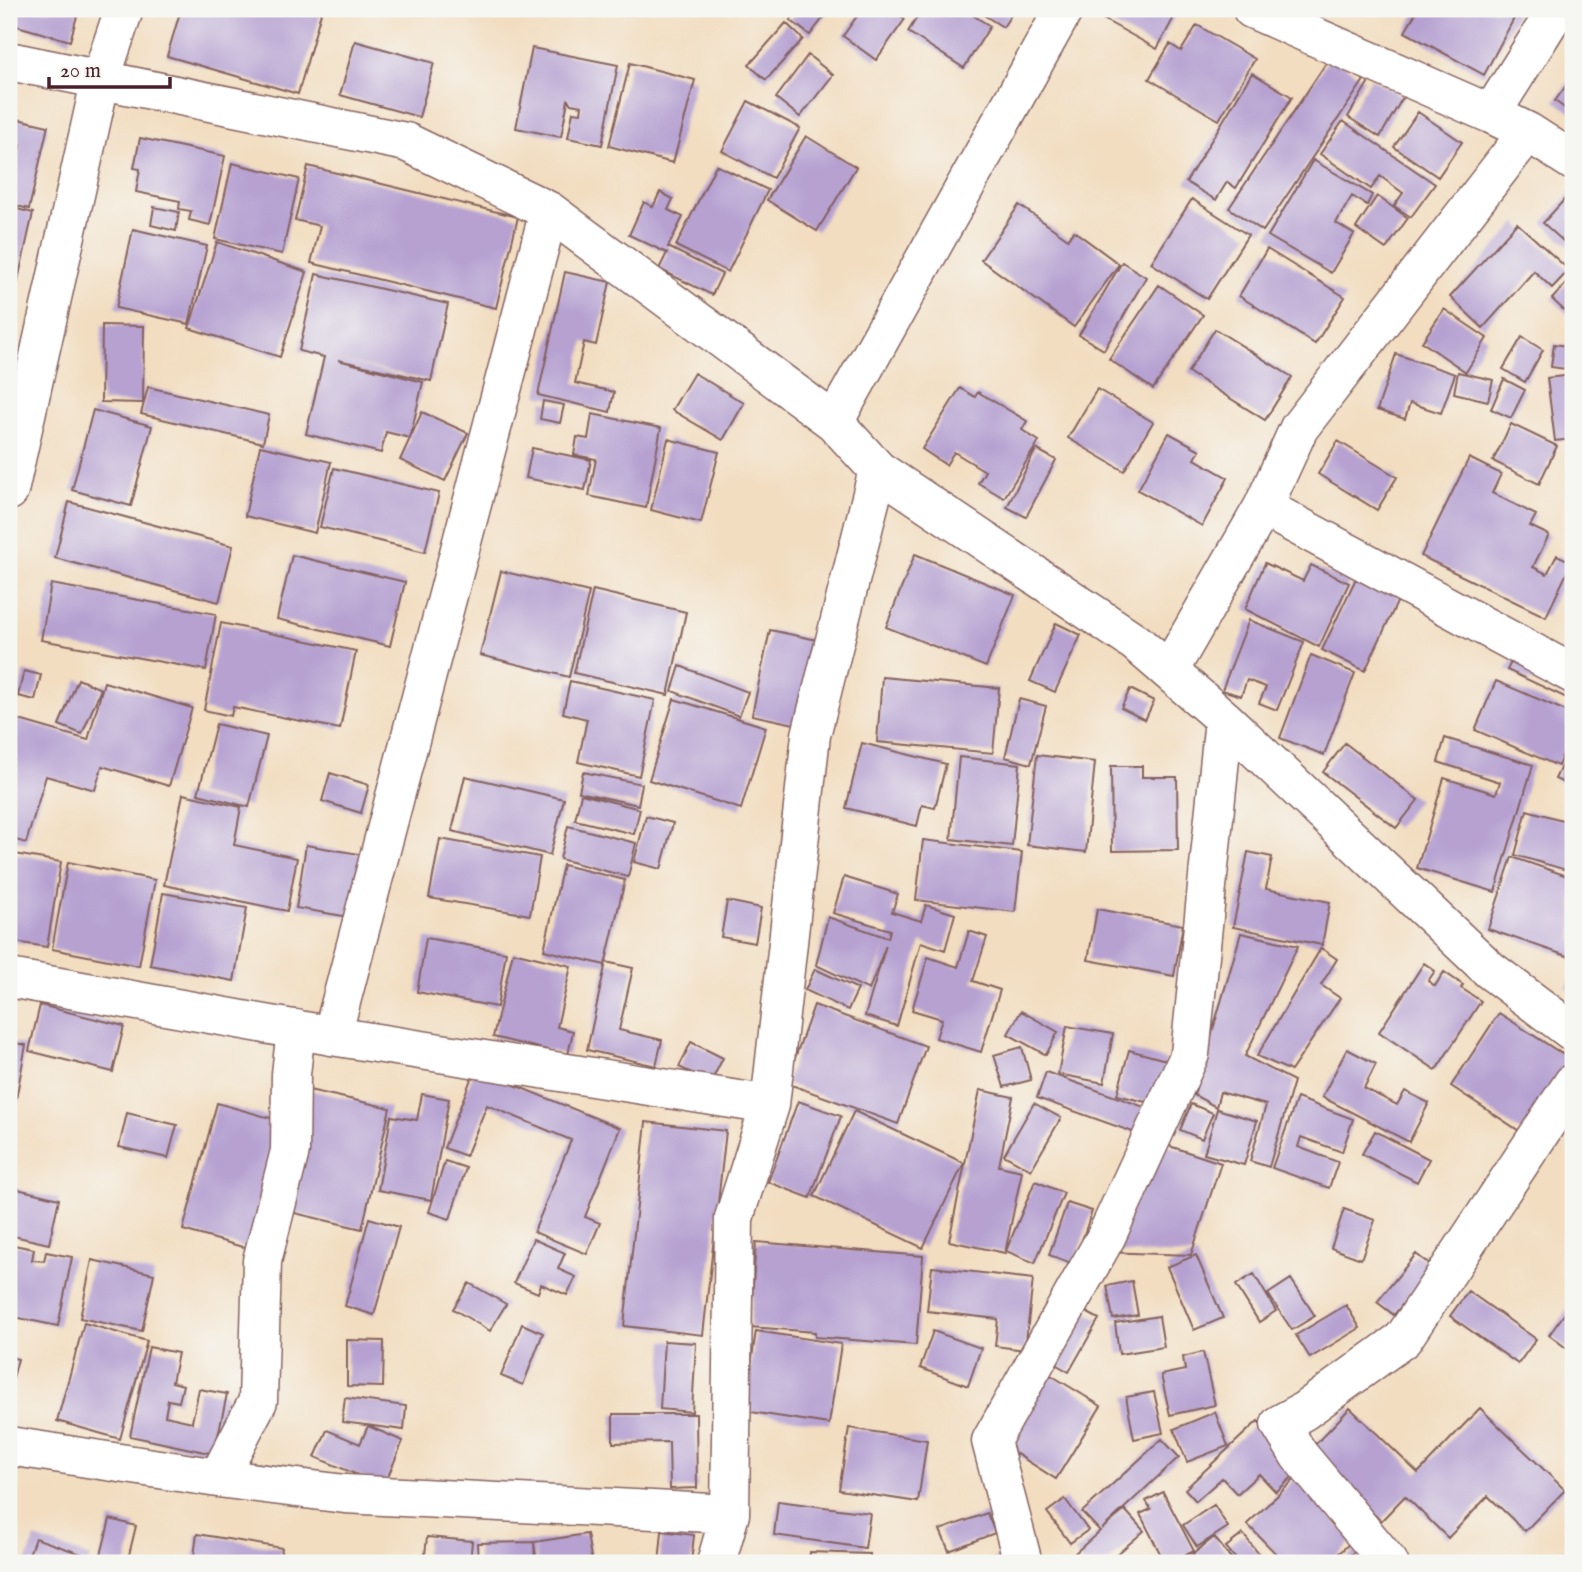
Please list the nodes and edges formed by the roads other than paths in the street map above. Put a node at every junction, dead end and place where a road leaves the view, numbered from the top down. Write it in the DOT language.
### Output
graph roads {
  1 [pos="124,9"];
  2 [pos="1064,9"];
  3 [pos="1252,9"];
  4 [pos="1557,9"];
  5 [pos="9,61"];
  6 [pos="101,78"];
  7 [pos="1491,114"];
  8 [pos="1528,132"];
  9 [pos="1573,161"];
  10 [pos="549,211"];
  11 [pos="834,422"];
  12 [pos="878,470"];
  13 [pos="9,491"];
  14 [pos="1263,507"];
  15 [pos="1169,671"];
  16 [pos="1573,674"];
  17 [pos="1224,719"];
  18 [pos="9,978"];
  19 [pos="314,1032"];
  20 [pos="1573,1032"];
  21 [pos="1573,1083"];
  22 [pos="770,1105"];
  23 [pos="9,1446"];
  24 [pos="218,1478"];
  25 [pos="730,1514"];
  26 [pos="716,1563"];
  27 [pos="1023,1563"];
  28 [pos="1389,1563"];
  1 -- 6 [label="street"];
  2 -- 11 [label="street"];
  3 -- 7 [label="street"];
  4 -- 7 [label="street"];
  5 -- 6 [label="street"];
  6 -- 10 [label="street"];
  6 -- 13 [label="street"];
  7 -- 8 [label="street"];
  8 -- 9 [label="street"];
  8 -- 14 [label="street"];
  10 -- 11 [label="street"];
  10 -- 19 [label="street"];
  11 -- 12 [label="street"];
  12 -- 15 [label="street"];
  12 -- 22 [label="street"];
  14 -- 15 [label="street"];
  14 -- 16 [label="street"];
  15 -- 17 [label="street"];
  17 -- 20 [label="street"];
  17 -- 27 [label="street"];
  18 -- 19 [label="street"];
  19 -- 22 [label="street"];
  19 -- 24 [label="street"];
  21 -- 28 [label="street"];
  22 -- 25 [label="street"];
  23 -- 24 [label="street"];
  24 -- 25 [label="street"];
  25 -- 26 [label="street"];
}
